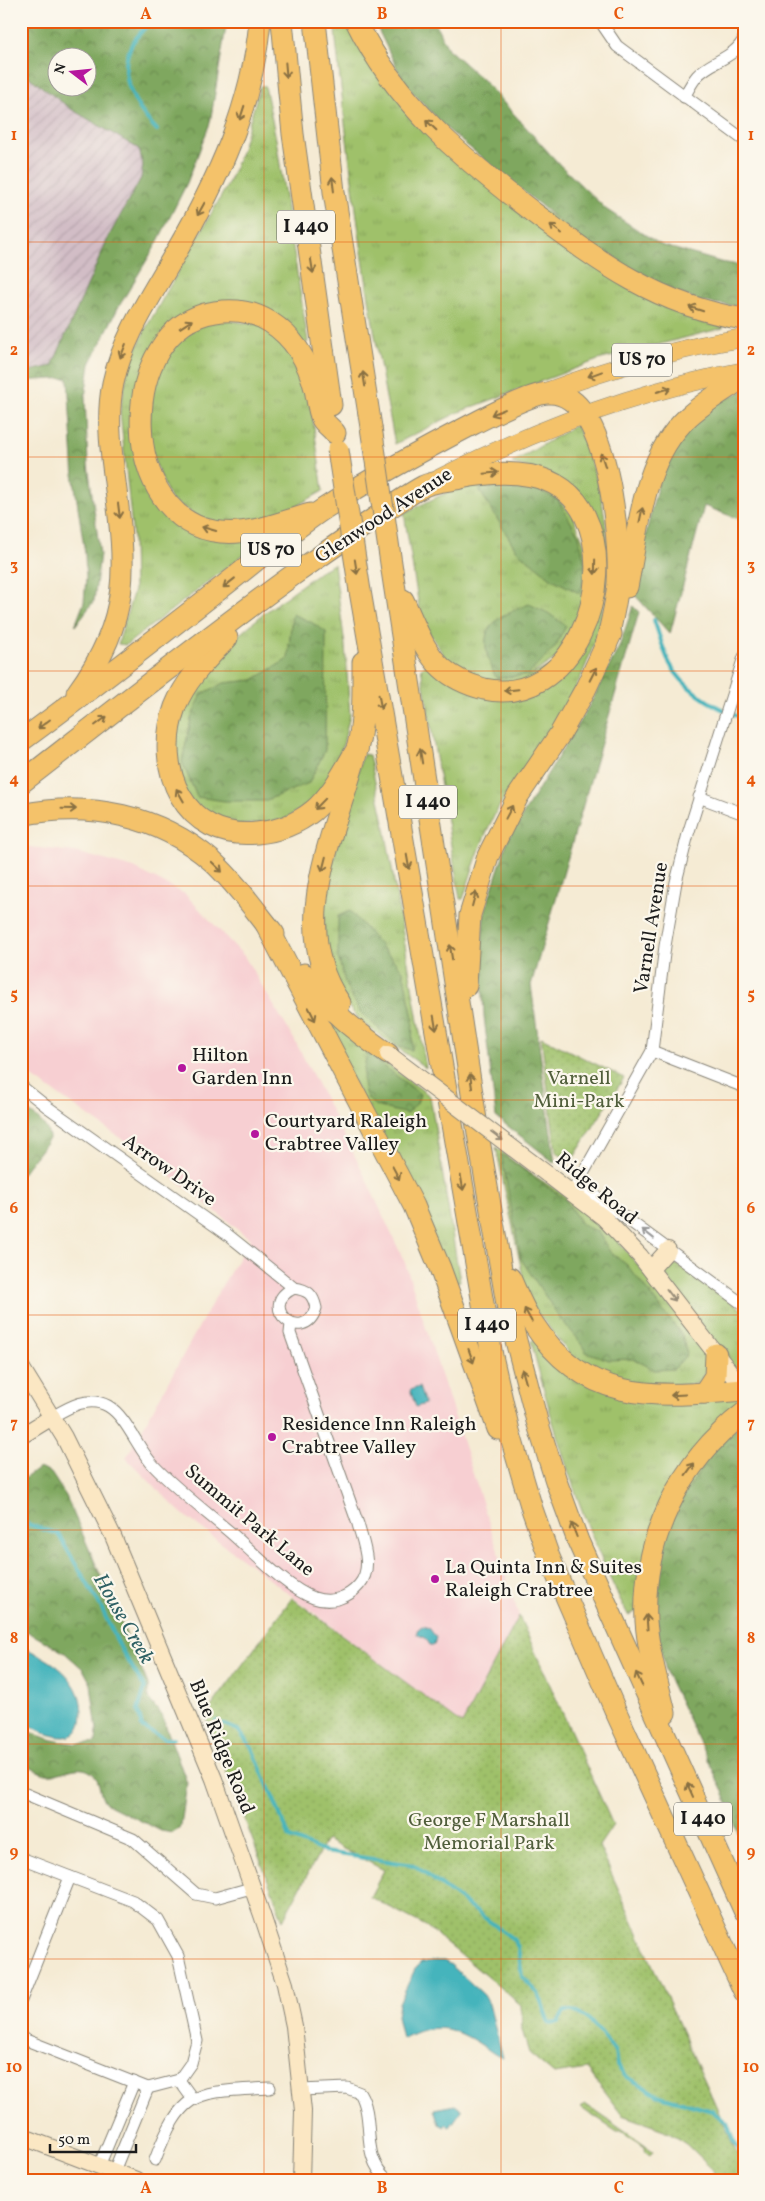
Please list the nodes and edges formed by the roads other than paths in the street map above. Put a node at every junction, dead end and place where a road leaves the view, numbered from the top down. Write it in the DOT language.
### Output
graph roads {
  1 [pos="260,21"];
  2 [pos="282,21"];
  3 [pos="316,21"];
  4 [pos="356,21"];
  5 [pos="600,21"];
  6 [pos="744,38"];
  7 [pos="684,96"];
  8 [pos="744,140"];
  9 [pos="744,319"];
  10 [pos="744,338"];
  11 [pos="744,371"];
  12 [pos="744,377"];
  13 [pos="543,393"];
  14 [pos="584,414"];
  15 [pos="336,441"];
  16 [pos="426,485"];
  17 [pos="324,509"];
  18 [pos="393,576"];
  19 [pos="272,590"];
  20 [pos="365,620"];
  21 [pos="606,646"];
  22 [pos="744,657"];
  23 [pos="66,708"];
  24 [pos="21,741"];
  25 [pos="357,749"];
  26 [pos="21,783"];
  27 [pos="699,797"];
  28 [pos="744,814"];
  29 [pos="21,815"];
  30 [pos="266,924"];
  31 [pos="464,1034"];
  32 [pos="652,1050"];
  33 [pos="388,1054"];
  34 [pos="21,1086"];
  35 [pos="744,1088"];
  36 [pos="575,1188"];
  37 [pos="497,1250"];
  38 [pos="668,1250"];
  39 [pos="651,1269"];
  40 [pos="294,1288"];
  41 [pos="744,1305"];
  42 [pos="291,1324"];
  43 [pos="716,1354"];
  44 [pos="21,1367"];
  45 [pos="744,1390"];
  46 [pos="704,1393"];
  47 [pos="744,1413"];
  48 [pos="52,1416"];
  49 [pos="21,1436"];
  50 [pos="532,1509"];
  51 [pos="674,1755"];
  52 [pos="21,1792"];
  53 [pos="21,1858"];
  54 [pos="70,1878"];
  55 [pos="252,1888"];
  56 [pos="744,1910"];
  57 [pos="744,1991"];
  58 [pos="21,2000"];
  59 [pos="21,2038"];
  60 [pos="179,2080"];
  61 [pos="134,2082"];
  62 [pos="148,2088"];
  63 [pos="270,2088"];
  64 [pos="302,2090"];
  65 [pos="192,2098"];
  66 [pos="21,2136"];
  67 [pos="155,2160"];
  68 [pos="105,2171"];
  69 [pos="304,2176"];
  70 [pos="136,2180"];
  71 [pos="388,2180"];
  1 -- 23 [label="highway, one-way"];
  2 -- 15 [label="highway, I 440, one-way"];
  18 -- 3 [label="highway, I 440, one-way, bridge"];
  9 -- 4 [label="highway, one-way"];
  5 -- 7 [label="street"];
  6 -- 7 [label="street"];
  7 -- 8 [label="street"];
  10 -- 13 [label="main road, Glenwood Avenue / US 70, one-way"];
  14 -- 11 [label="main road, Glenwood Avenue / US 70, one-way"];
  21 -- 12 [label="highway, one-way"];
  13 -- 14 [label="highway"];
  13 -- 17 [label="highway, Glenwood Avenue / US 70, one-way"];
  14 -- 16 [label="main road, Glenwood Avenue / US 70"];
  21 -- 14 [label="highway, one-way"];
  17 -- 15 [label="highway, one-way"];
  15 -- 20 [label="highway, I 440, one-way, bridge"];
  16 -- 18 [label="highway, one-way"];
  16 -- 19 [label="highway, Glenwood Avenue / US 70"];
  17 -- 23 [label="highway, Glenwood Avenue / US 70, one-way"];
  31 -- 18 [label="highway, I 440, one-way"];
  25 -- 19 [label="highway, one-way"];
  26 -- 19 [label="highway, Glenwood Avenue / US 70, one-way"];
  20 -- 25 [label="highway"];
  20 -- 50 [label="highway, I 440, one-way"];
  31 -- 21 [label="highway, one-way"];
  22 -- 27 [label="street, Varnell Avenue"];
  23 -- 24 [label="highway, Glenwood Avenue / US 70, one-way"];
  25 -- 33 [label="highway, one-way"];
  27 -- 28 [label="street"];
  27 -- 32 [label="street, Varnell Avenue"];
  29 -- 30 [label="highway, one-way"];
  30 -- 33 [label="highway"];
  30 -- 50 [label="highway, one-way"];
  37 -- 31 [label="highway, I 440, one-way"];
  32 -- 35 [label="street"];
  32 -- 36 [label="street, Varnell Avenue"];
  33 -- 36 [label="main road, Ridge Road, one-way, bridge"];
  34 -- 40 [label="street, Arrow Drive"];
  38 -- 36 [label="street, Ridge Road, one-way"];
  36 -- 39 [label="main road, Ridge Road"];
  46 -- 37 [label="highway, one-way"];
  51 -- 37 [label="highway, I 440, one-way"];
  38 -- 39 [label="main road"];
  38 -- 41 [label="street, Ridge Road"];
  39 -- 43 [label="main road, Ridge Road, one-way"];
  40 -- 42 [label="street"];
  40 -- 42 [label="street, Arrow Drive"];
  42 -- 48 [label="street, Summit Park Lane"];
  43 -- 45 [label="main road, Ridge Road"];
  43 -- 46 [label="highway"];
  44 -- 48 [label="main road, Blue Ridge Road"];
  45 -- 46 [label="highway"];
  51 -- 47 [label="highway, one-way"];
  48 -- 49 [label="main road"];
  48 -- 55 [label="main road, Blue Ridge Road"];
  50 -- 57 [label="highway, I 440"];
  56 -- 51 [label="highway, I 440, one-way"];
  52 -- 55 [label="street"];
  53 -- 54 [label="street"];
  54 -- 58 [label="street"];
  54 -- 60 [label="street"];
  55 -- 64 [label="main road, Blue Ridge Road"];
  59 -- 61 [label="street"];
  60 -- 62 [label="street"];
  60 -- 65 [label="street"];
  61 -- 62 [label="street"];
  61 -- 68 [label="street"];
  62 -- 68 [label="street"];
  63 -- 65 [label="street"];
  64 -- 69 [label="main road, Blue Ridge Road"];
  64 -- 71 [label="street"];
  65 -- 67 [label="street"];
  66 -- 68 [label="main road"];
  68 -- 70 [label="main road"];
}
